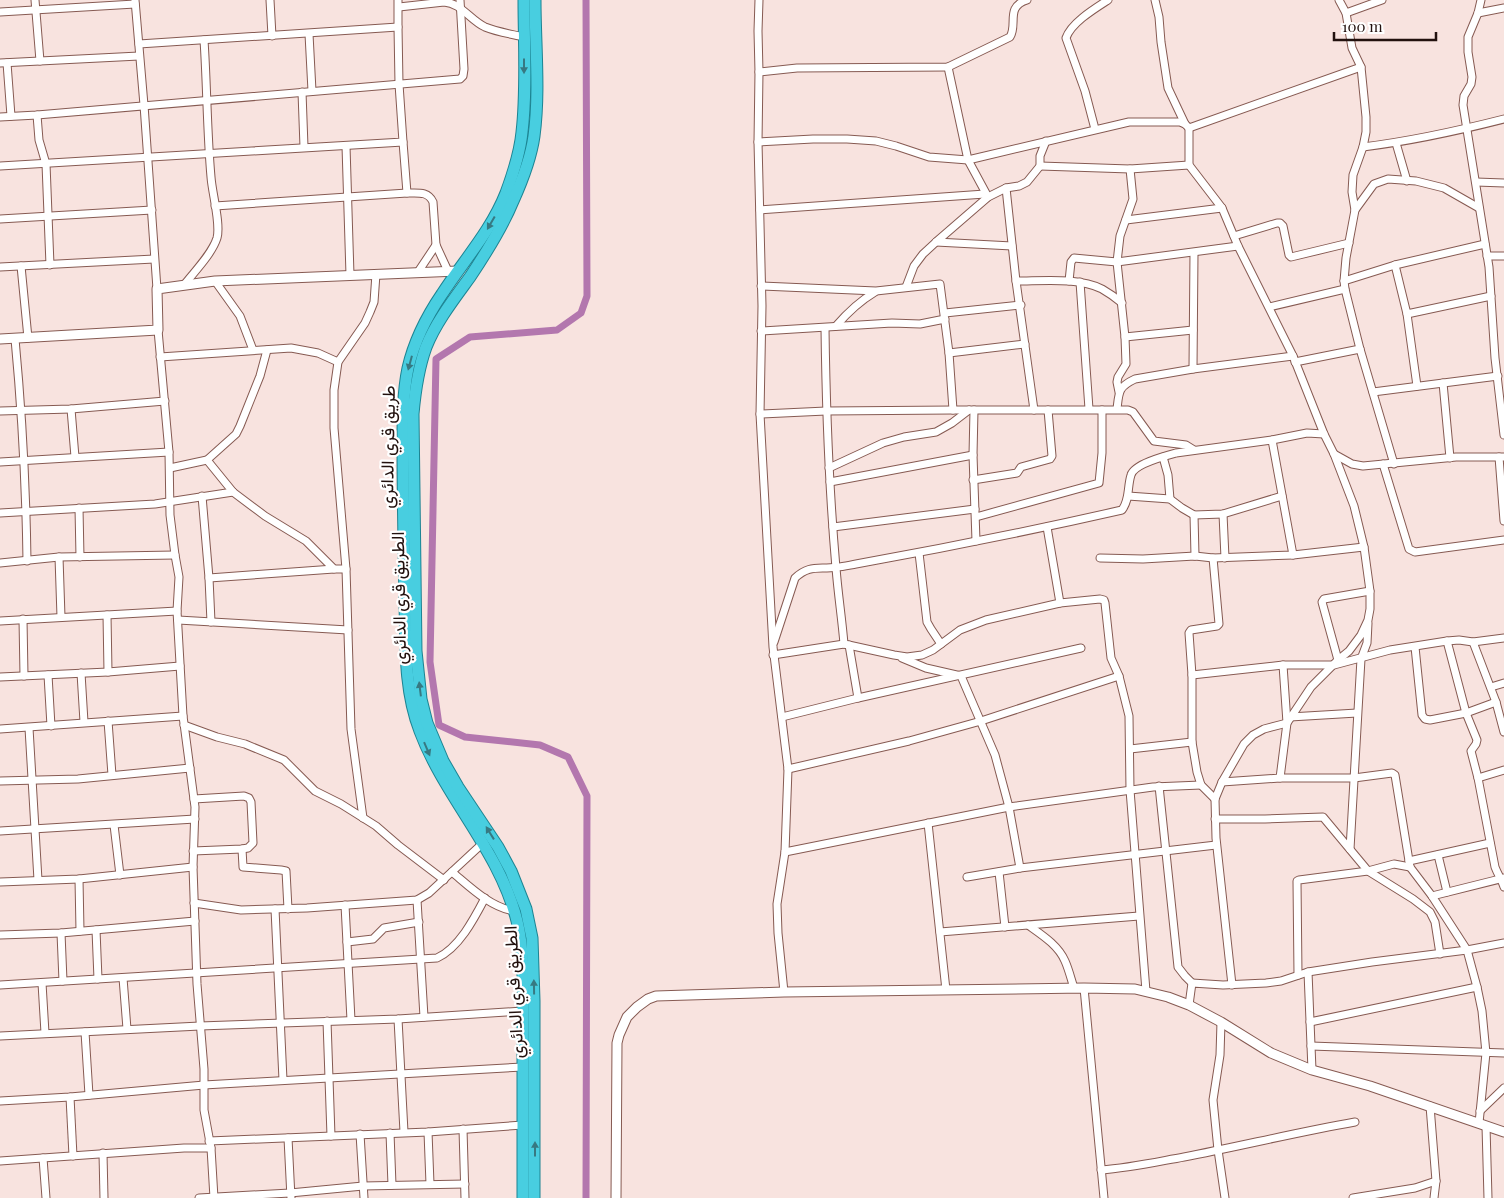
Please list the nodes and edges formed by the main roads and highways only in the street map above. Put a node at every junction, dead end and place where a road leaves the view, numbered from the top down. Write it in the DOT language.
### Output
graph roads {
  1 [pos="524,0"];
  2 [pos="534,0"];
  3 [pos="523,1198"];
  4 [pos="534,1198"];
  1 -- 3 [label="highway, طريق قري الدائري, one-way"];
  4 -- 2 [label="highway, الطريق قري الدائري, one-way"];
}
